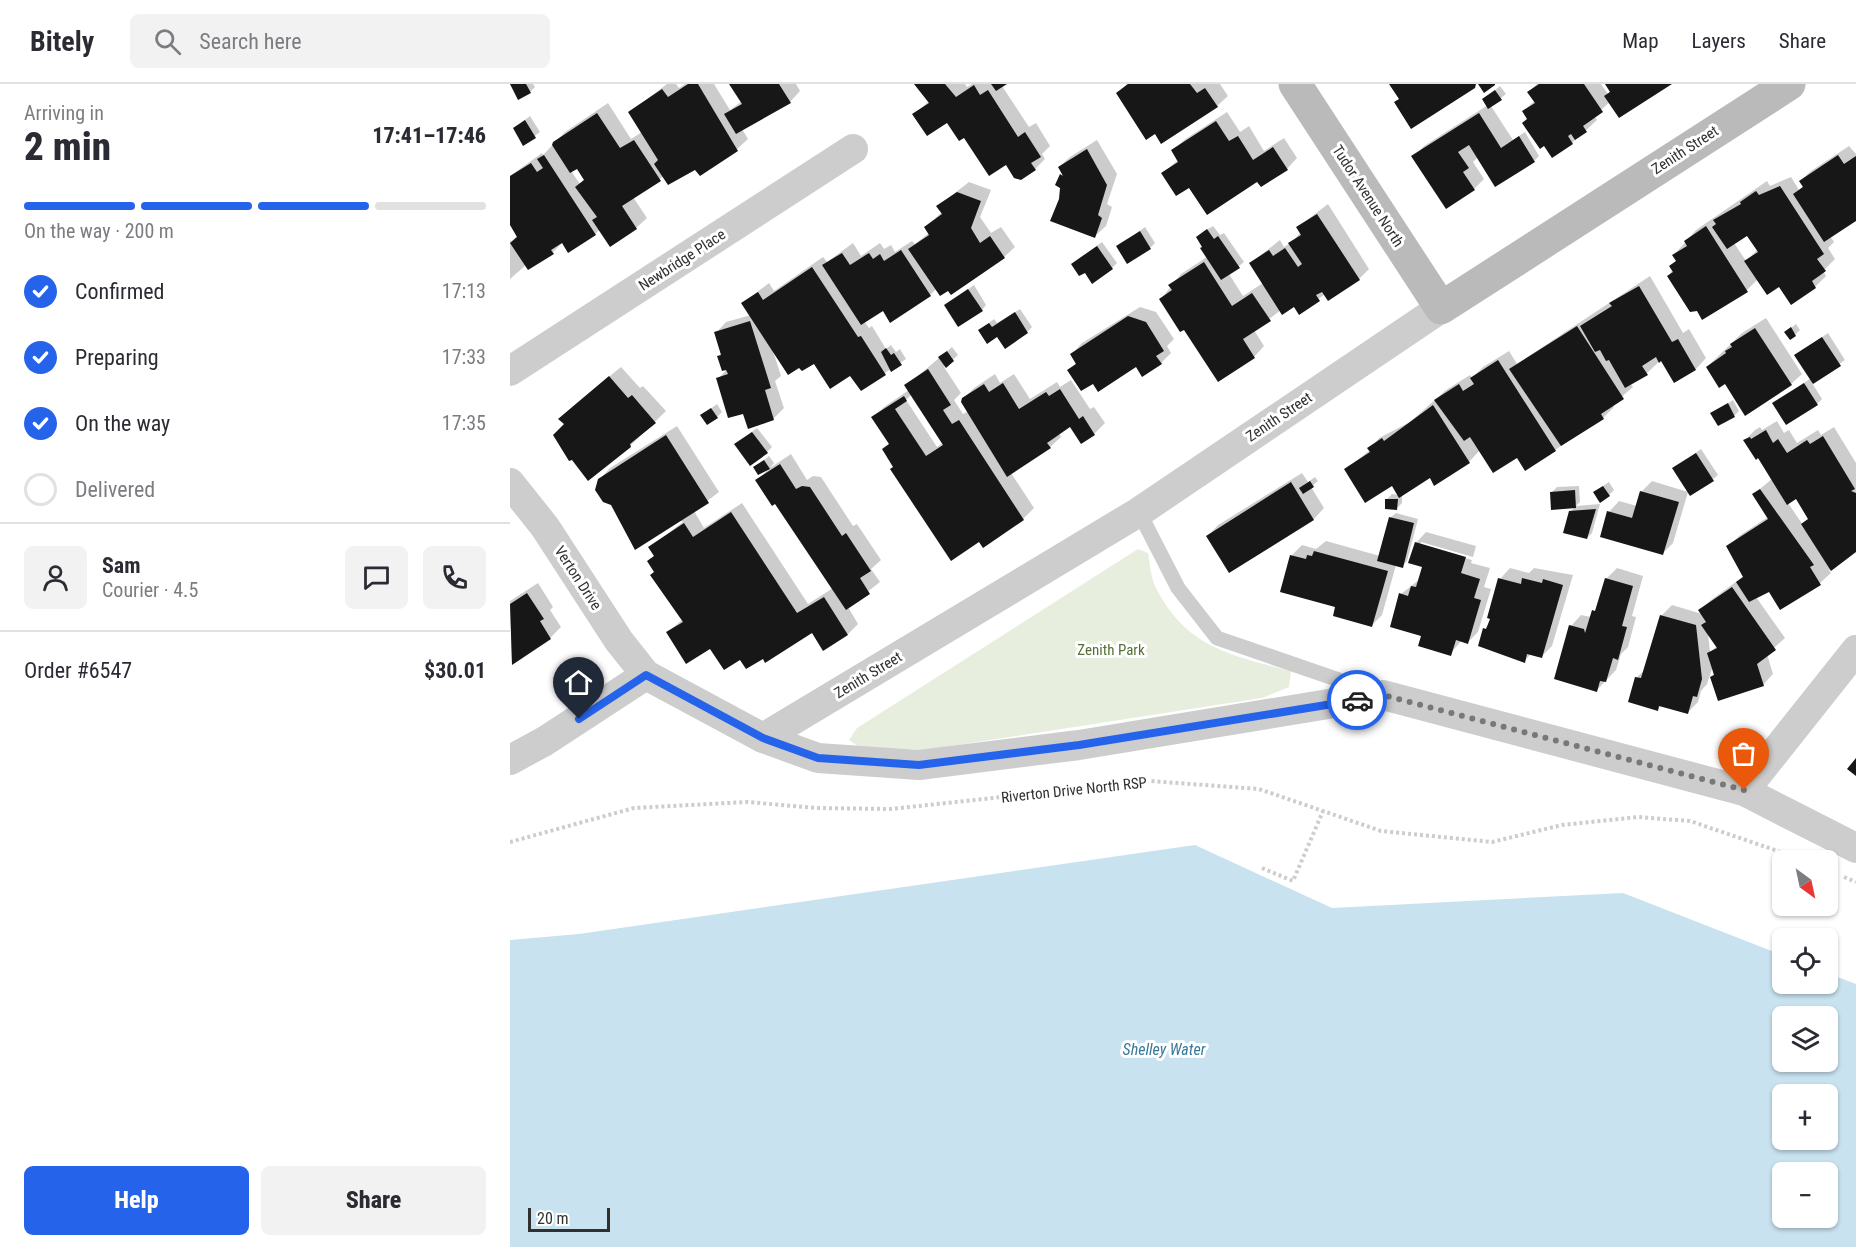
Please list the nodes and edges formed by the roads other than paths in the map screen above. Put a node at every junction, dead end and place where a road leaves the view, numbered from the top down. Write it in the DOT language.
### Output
graph roads {
  1 [pos="1294,84"];
  2 [pos="1789,84"];
  3 [pos="853,149"];
  4 [pos="1441,308"];
  5 [pos="510,371"];
  6 [pos="510,483"];
  7 [pos="1139,512"];
  8 [pos="1856,650"];
  9 [pos="646,675"];
  10 [pos="1383,695"];
  11 [pos="763,738"];
  12 [pos="510,760"];
  13 [pos="1744,790"];
  14 [pos="1856,848"];
  1 -- 4 [label="street, Tudor Avenue North"];
  2 -- 4 [label="street, Zenith Street"];
  3 -- 5 [label="street, Newbridge Place"];
  4 -- 7 [label="street, Zenith Street"];
  6 -- 9 [label="street, Verton Drive"];
  7 -- 10 [label="lane"];
  7 -- 11 [label="street, Zenith Street"];
  8 -- 13 [label="street"];
  9 -- 11 [label="street"];
  9 -- 12 [label="street"];
  10 -- 11 [label="street"];
  10 -- 13 [label="street"];
  13 -- 14 [label="street"];
}
